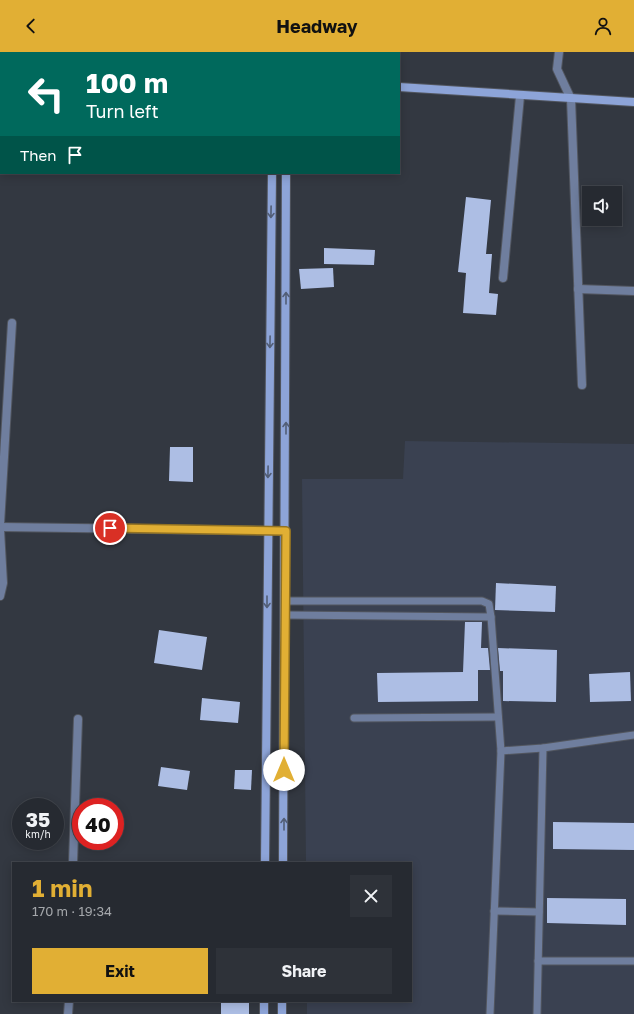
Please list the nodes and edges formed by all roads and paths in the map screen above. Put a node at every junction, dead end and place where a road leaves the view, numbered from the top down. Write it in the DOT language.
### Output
graph roads {
  1 [pos="559,52"];
  2 [pos="400,87"];
  3 [pos="520,96"];
  4 [pos="571,99"];
  5 [pos="634,102"];
  6 [pos="272,174"];
  7 [pos="286,174"];
  8 [pos="503,278"];
  9 [pos="578,289"];
  10 [pos="634,291"];
  11 [pos="12,323"];
  12 [pos="582,385"];
  13 [pos="0,525"];
  14 [pos="0,530"];
  15 [pos="268,531"];
  16 [pos="286,531"];
  17 [pos="0,596"];
  18 [pos="285,600"];
  19 [pos="285,615"];
  20 [pos="491,617"];
  21 [pos="498,717"];
  22 [pos="354,718"];
  23 [pos="78,719"];
  24 [pos="634,736"];
  25 [pos="543,748"];
  26 [pos="501,751"];
  27 [pos="73,862"];
  28 [pos="265,862"];
  29 [pos="283,862"];
  30 [pos="494,911"];
  31 [pos="539,912"];
  32 [pos="538,961"];
  33 [pos="634,961"];
  34 [pos="69,1002"];
  35 [pos="264,1002"];
  36 [pos="282,1002"];
  37 [pos="68,1014"];
  38 [pos="264,1014"];
  39 [pos="282,1014"];
  40 [pos="490,1014"];
  41 [pos="537,1014"];
  1 -- 4 [label="street"];
  2 -- 3 [label="street"];
  3 -- 4 [label="street"];
  3 -- 8 [label="street"];
  4 -- 5 [label="street"];
  4 -- 9 [label="street"];
  6 -- 15 [label="street, one-way"];
  16 -- 7 [label="street, one-way"];
  9 -- 10 [label="street"];
  9 -- 12 [label="street"];
  11 -- 13 [label="street"];
  13 -- 15 [label="street"];
  14 -- 17 [label="street"];
  15 -- 16 [label="street"];
  15 -- 28 [label="street, one-way"];
  16 -- 18 [label="street"];
  18 -- 19 [label="street"];
  18 -- 20 [label="lane"];
  19 -- 20 [label="lane"];
  29 -- 19 [label="street, one-way"];
  20 -- 21 [label="lane"];
  21 -- 22 [label="lane"];
  21 -- 26 [label="lane"];
  23 -- 27 [label="street"];
  24 -- 25 [label="lane"];
  25 -- 26 [label="lane"];
  25 -- 31 [label="lane"];
  26 -- 30 [label="lane"];
  30 -- 31 [label="lane"];
  30 -- 40 [label="lane"];
  31 -- 32 [label="lane"];
  32 -- 33 [label="lane"];
  32 -- 41 [label="lane"];
  34 -- 37 [label="street"];
  35 -- 38 [label="street"];
  36 -- 39 [label="street"];
}
